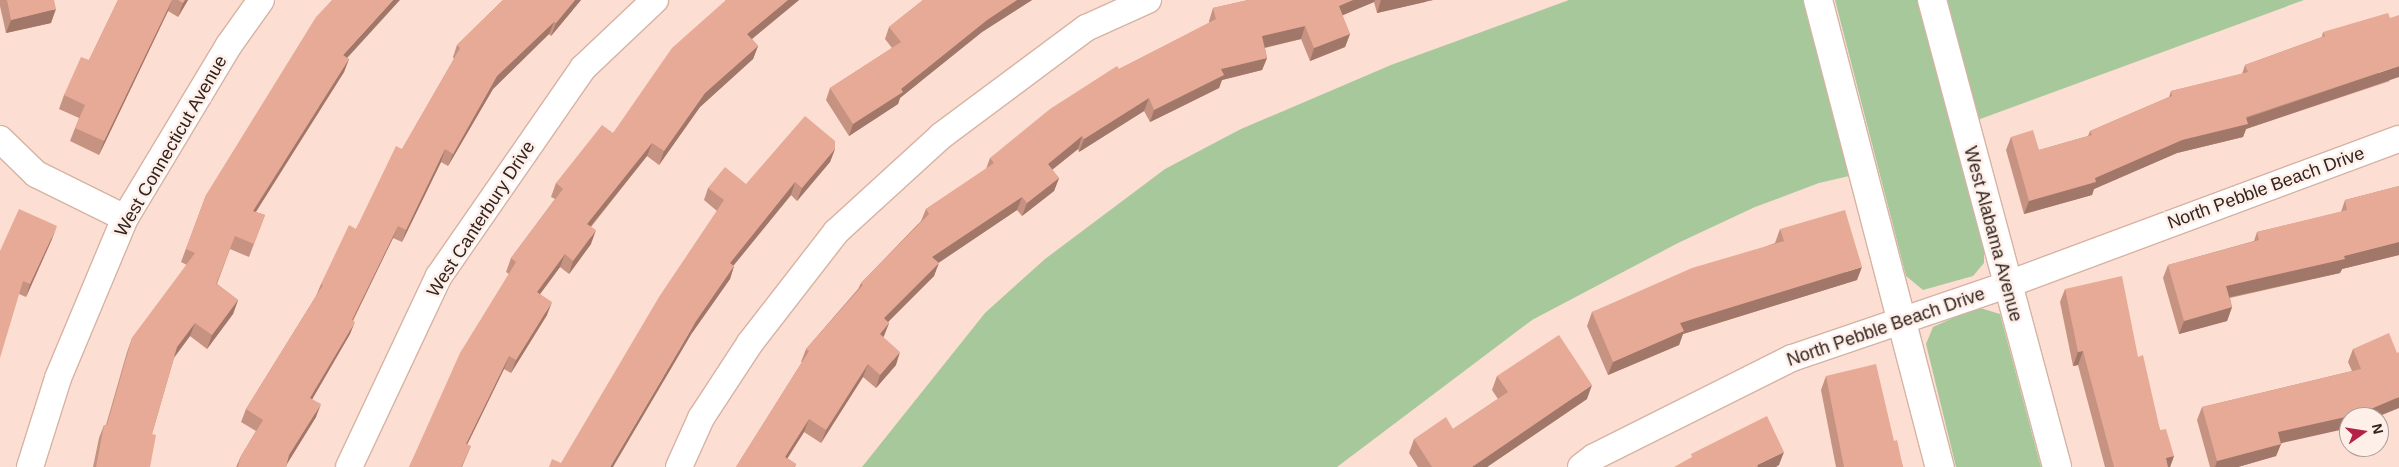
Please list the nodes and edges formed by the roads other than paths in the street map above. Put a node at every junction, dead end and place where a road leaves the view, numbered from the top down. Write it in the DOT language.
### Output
graph roads {
  1 [pos="261,0"];
  2 [pos="655,0"];
  3 [pos="1148,0"];
  4 [pos="1818,0"];
  5 [pos="1932,0"];
  6 [pos="0,139"];
  7 [pos="2399,139"];
  8 [pos="125,218"];
  9 [pos="2006,285"];
  10 [pos="1900,321"];
  11 [pos="30,467"];
  12 [pos="349,467"];
  13 [pos="679,467"];
  14 [pos="1581,467"];
  15 [pos="1940,467"];
  16 [pos="2057,467"];
  1 -- 8 [label="street, West Connecticut Avenue"];
  2 -- 12 [label="street, West Canterbury Drive"];
  3 -- 13 [label="street"];
  4 -- 10 [label="street"];
  5 -- 9 [label="street, West Alabama Avenue"];
  6 -- 8 [label="street"];
  7 -- 9 [label="street, North Pebble Beach Drive"];
  8 -- 11 [label="street, West Connecticut Avenue"];
  9 -- 10 [label="street, North Pebble Beach Drive"];
  9 -- 16 [label="street, West Alabama Avenue"];
  10 -- 14 [label="street, North Pebble Beach Drive"];
  10 -- 15 [label="street"];
}
